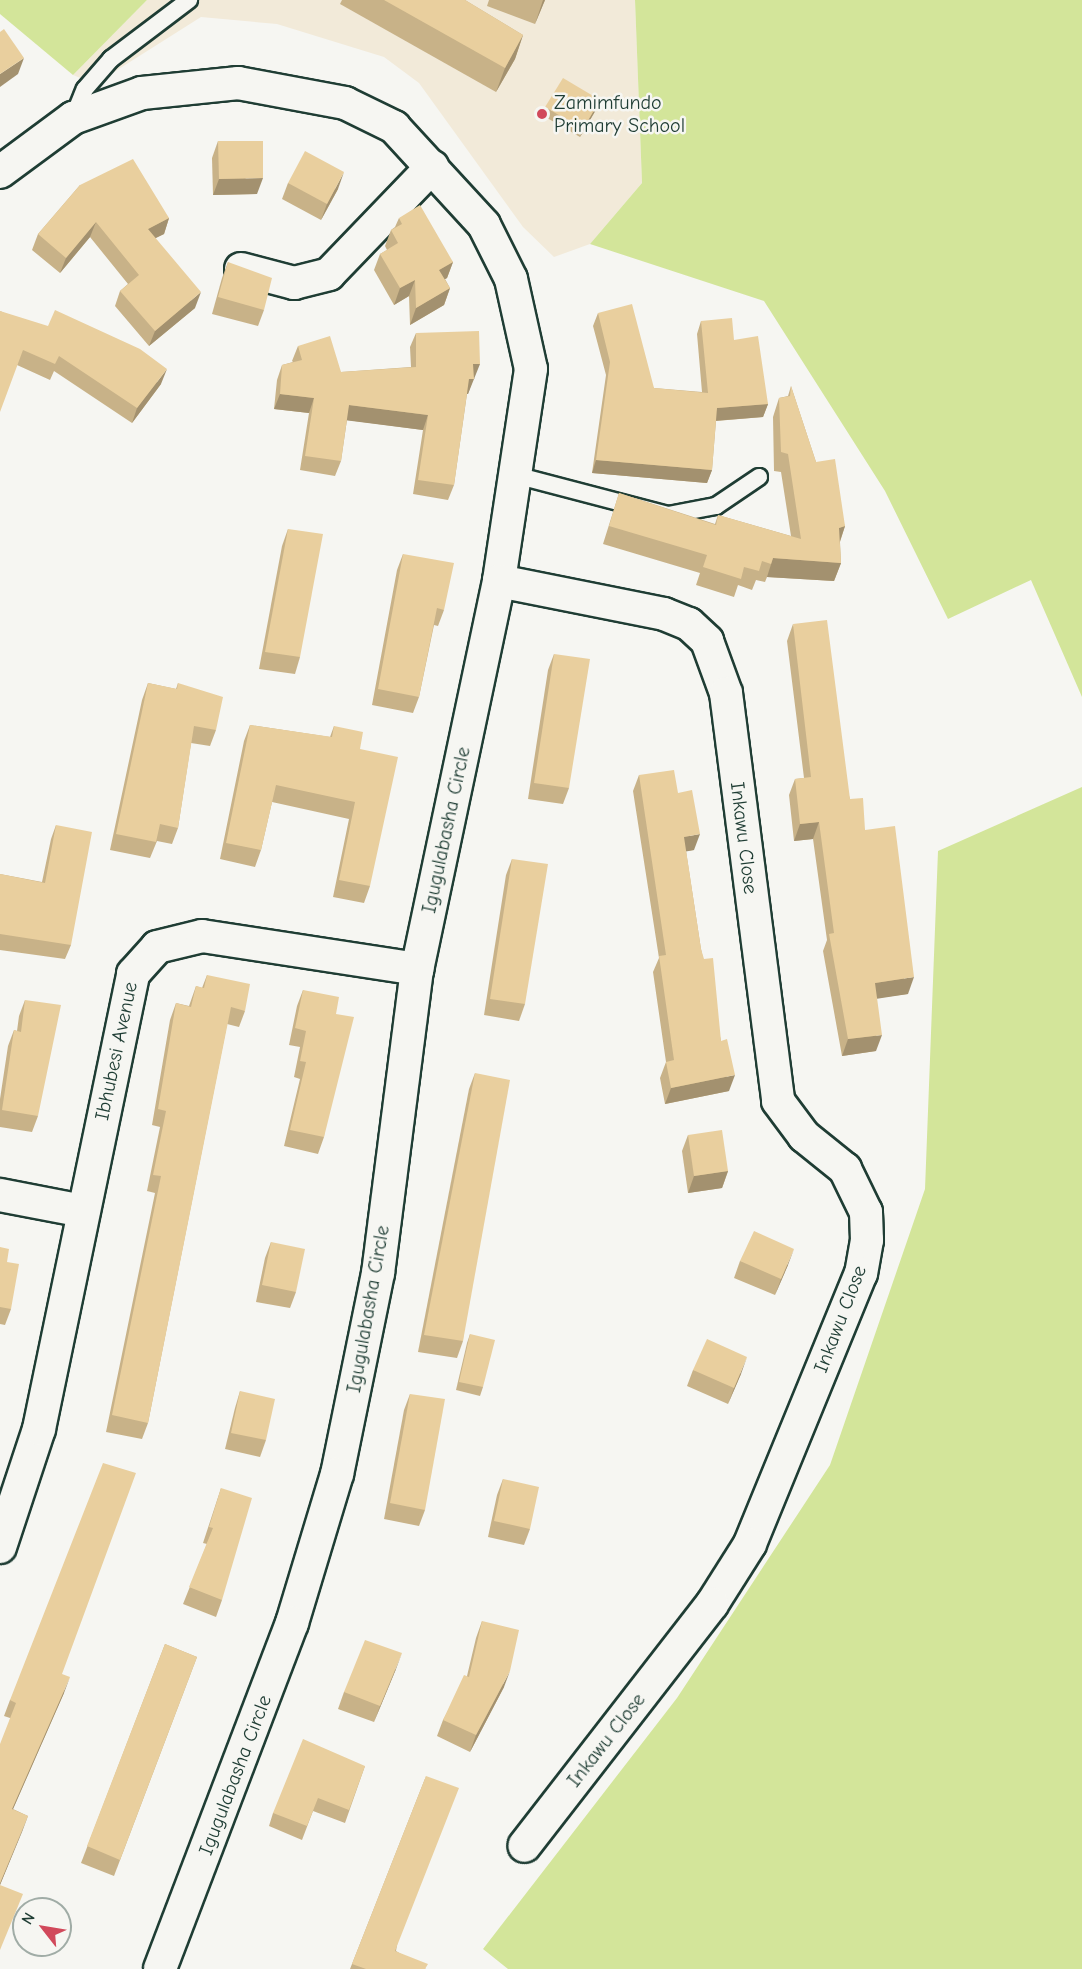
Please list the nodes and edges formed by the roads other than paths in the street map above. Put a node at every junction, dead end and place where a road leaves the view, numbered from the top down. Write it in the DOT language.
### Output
graph roads {
  1 [pos="189,0"];
  2 [pos="73,118"];
  3 [pos="432,167"];
  4 [pos="0,171"];
  5 [pos="241,269"];
  6 [pos="519,476"];
  7 [pos="759,477"];
  8 [pos="500,581"];
  9 [pos="417,969"];
  10 [pos="0,1195"];
  11 [pos="83,1211"];
  12 [pos="0,1547"];
  13 [pos="524,1846"];
  14 [pos="160,1969"];
  1 -- 2 [label="lane"];
  2 -- 3 [label="street, Igugulabasha Circle"];
  2 -- 4 [label="street, Igugulabasha Circle"];
  3 -- 5 [label="street"];
  3 -- 6 [label="street, Igugulabasha Circle"];
  6 -- 7 [label="lane"];
  6 -- 8 [label="street, Igugulabasha Circle"];
  8 -- 9 [label="street, Igugulabasha Circle"];
  8 -- 13 [label="street, Inkawu Close"];
  9 -- 11 [label="street, Ibhubesi Avenue"];
  9 -- 14 [label="street, Igugulabasha Circle"];
  10 -- 11 [label="street"];
  11 -- 12 [label="street, Ibhubesi Avenue"];
}
